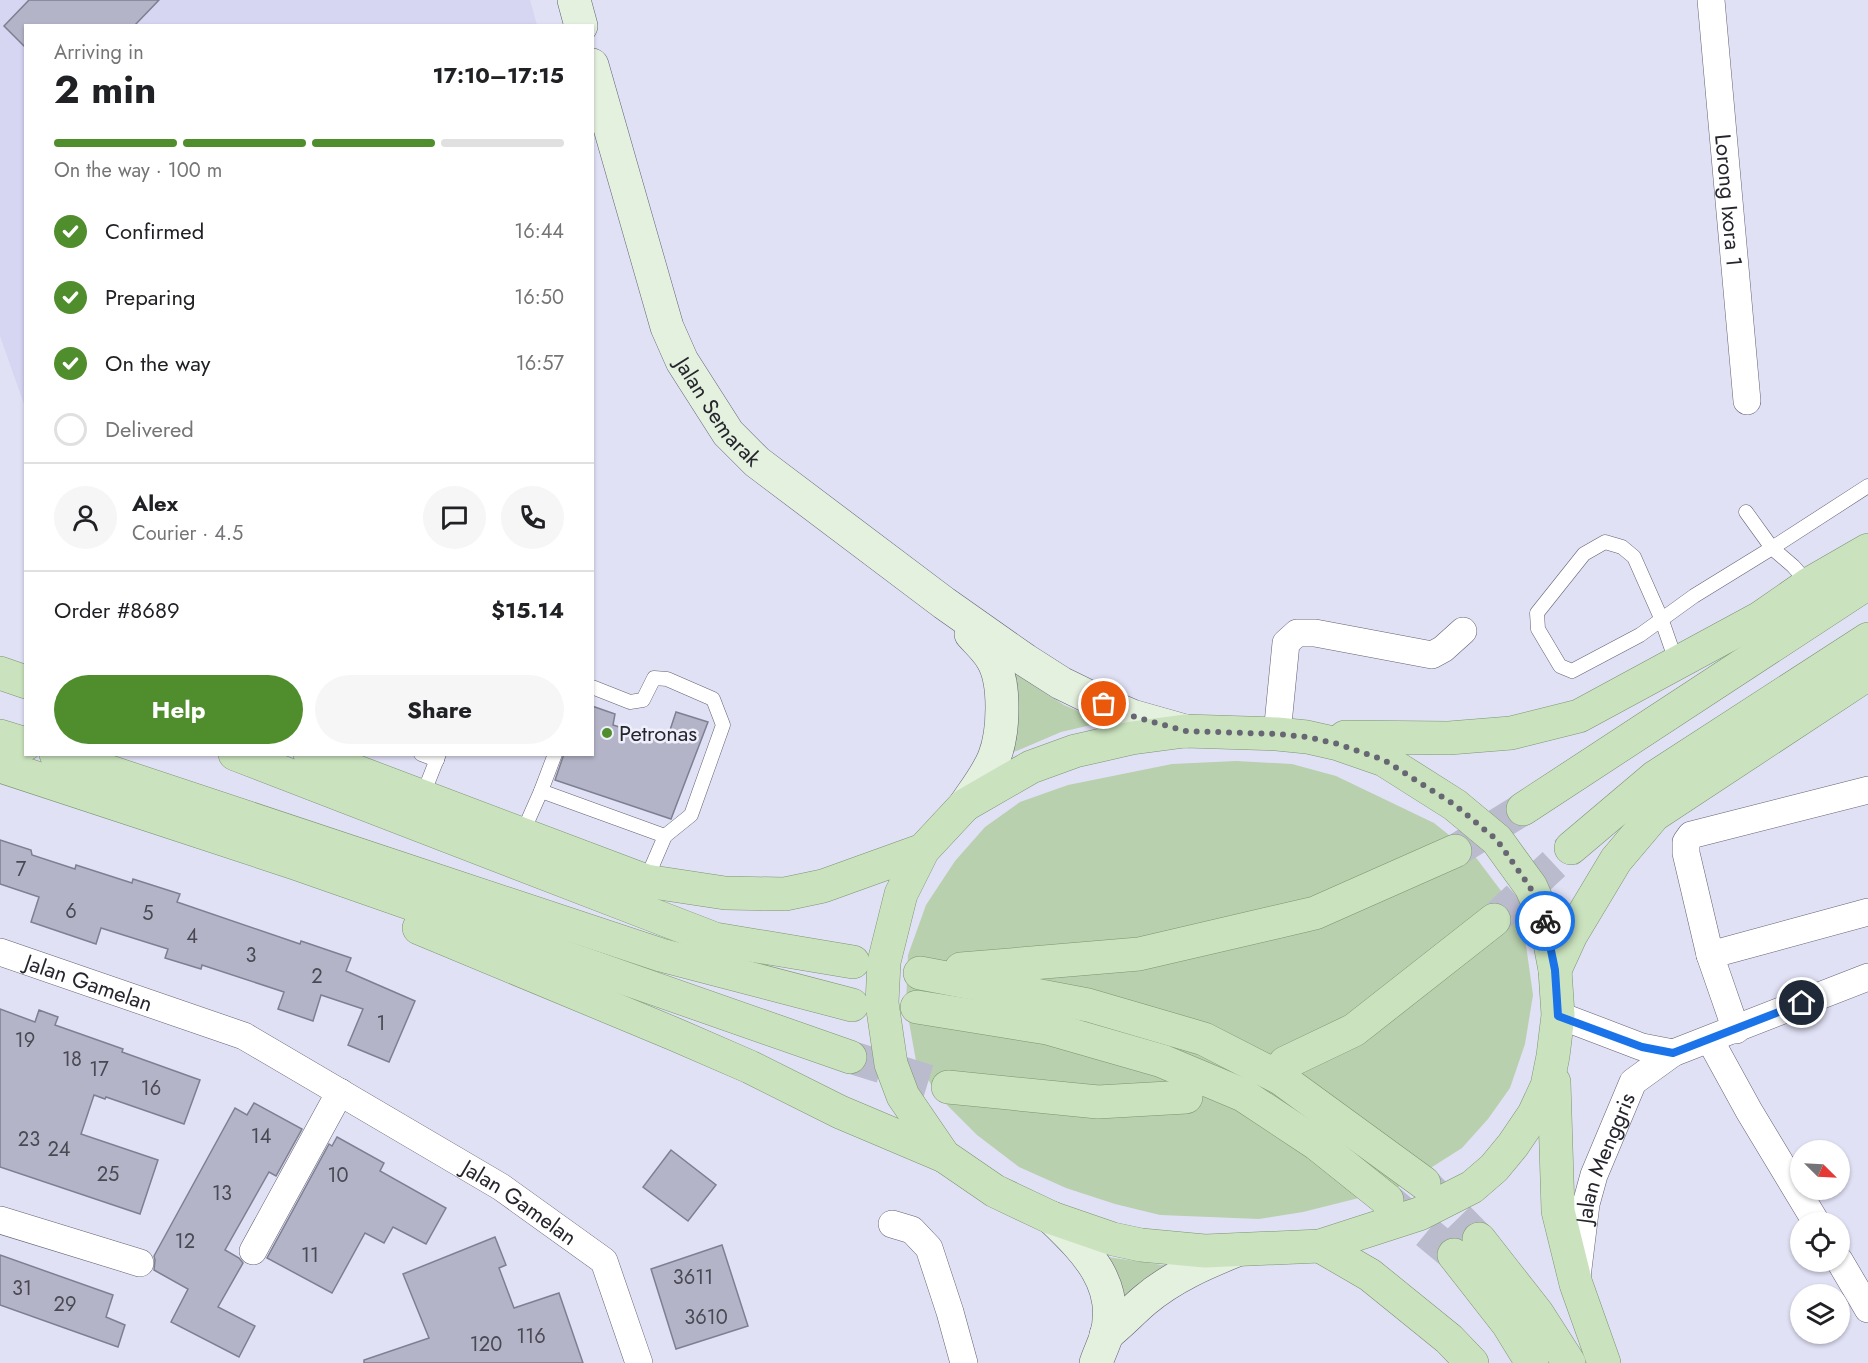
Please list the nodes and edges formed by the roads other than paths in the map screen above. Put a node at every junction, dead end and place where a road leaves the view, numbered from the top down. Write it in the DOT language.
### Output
graph roads {
  1 [pos="574,0"];
  2 [pos="1711,0"];
  3 [pos="580,24"];
  4 [pos="594,72"];
  5 [pos="1747,401"];
  6 [pos="1868,486"];
  7 [pos="1746,512"];
  8 [pos="1772,548"];
  9 [pos="1868,550"];
  10 [pos="1868,583"];
  11 [pos="1809,584"];
  12 [pos="944,603"];
  13 [pos="1661,618"];
  14 [pos="1463,631"];
  15 [pos="1868,639"];
  16 [pos="1677,665"];
  17 [pos="0,673"];
  18 [pos="1868,674"];
  19 [pos="24,681"];
  20 [pos="594,688"];
  21 [pos="1185,731"];
  22 [pos="1292,735"];
  23 [pos="0,736"];
  24 [pos="24,743"];
  25 [pos="62,756"];
  26 [pos="239,756"];
  27 [pos="319,756"];
  28 [pos="554,756"];
  29 [pos="438,757"];
  30 [pos="0,766"];
  31 [pos="1868,790"];
  32 [pos="542,791"];
  33 [pos="422,796"];
  34 [pos="965,805"];
  35 [pos="1523,809"];
  36 [pos="522,834"];
  37 [pos="665,836"];
  38 [pos="1571,848"];
  39 [pos="923,850"];
  40 [pos="1455,851"];
  41 [pos="295,863"];
  42 [pos="646,881"];
  43 [pos="1868,912"];
  44 [pos="1494,920"];
  45 [pos="0,952"];
  46 [pos="1710,955"];
  47 [pos="853,962"];
  48 [pos="1555,970"];
  49 [pos="1868,977"];
  50 [pos="852,1005"];
  51 [pos="917,1007"];
  52 [pos="1558,1016"];
  53 [pos="1736,1030"];
  54 [pos="1710,1040"];
  55 [pos="1673,1053"];
  56 [pos="1553,1056"];
  57 [pos="850,1057"];
  58 [pos="1285,1063"];
  59 [pos="948,1087"];
  60 [pos="340,1092"];
  61 [pos="1186,1097"];
  62 [pos="944,1156"];
  63 [pos="1424,1183"];
  64 [pos="1387,1200"];
  65 [pos="1810,1212"];
  66 [pos="1052,1218"];
  67 [pos="0,1220"];
  68 [pos="892,1224"];
  69 [pos="1320,1246"];
  70 [pos="1237,1250"];
  71 [pos="253,1251"];
  72 [pos="140,1263"];
  73 [pos="1846,1272"];
  74 [pos="1576,1284"];
  75 [pos="1868,1309"];
  76 [pos="1101,1349"];
  77 [pos="639,1363"];
  78 [pos="964,1363"];
  79 [pos="1472,1363"];
  80 [pos="1532,1363"];
  81 [pos="1569,1363"];
  82 [pos="1604,1363"];
  1 -- 3 [label="main road"];
  2 -- 5 [label="street, Lorong Ixora 1"];
  4 -- 12 [label="main road, Jalan Semarak"];
  6 -- 8 [label="lane"];
  7 -- 8 [label="lane"];
  8 -- 11 [label="lane"];
  8 -- 13 [label="lane"];
  9 -- 11 [label="main road"];
  10 -- 35 [label="main road"];
  11 -- 16 [label="main road"];
  12 -- 21 [label="main road, Jalan Semarak"];
  12 -- 34 [label="main road"];
  13 -- 13 [label="lane"];
  13 -- 16 [label="lane"];
  14 -- 22 [label="street"];
  15 -- 38 [label="main road"];
  16 -- 22 [label="main road"];
  17 -- 19 [label="main road"];
  18 -- 48 [label="main road"];
  20 -- 37 [label="lane"];
  21 -- 22 [label="main road"];
  21 -- 34 [label="main road"];
  22 -- 48 [label="main road"];
  23 -- 24 [label="main road"];
  25 -- 50 [label="main road"];
  26 -- 47 [label="main road"];
  27 -- 33 [label="main road"];
  28 -- 32 [label="lane"];
  29 -- 33 [label="lane"];
  30 -- 41 [label="main road"];
  31 -- 46 [label="street"];
  32 -- 36 [label="lane"];
  32 -- 37 [label="lane"];
  33 -- 36 [label="main road"];
  34 -- 39 [label="main road"];
  36 -- 42 [label="main road"];
  37 -- 42 [label="lane"];
  39 -- 42 [label="main road"];
  39 -- 62 [label="main road"];
  40 -- 63 [label="main road"];
  41 -- 57 [label="main road"];
  41 -- 62 [label="main road"];
  43 -- 46 [label="street"];
  44 -- 58 [label="main road"];
  45 -- 60 [label="street, Jalan Gamelan"];
  46 -- 53 [label="street"];
  48 -- 52 [label="main road"];
  49 -- 53 [label="street, Jalan Menggris"];
  51 -- 64 [label="main road"];
  52 -- 55 [label="street"];
  52 -- 56 [label="main road"];
  53 -- 54 [label="street, Jalan Menggris"];
  54 -- 55 [label="street, Jalan Menggris"];
  54 -- 65 [label="street"];
  55 -- 74 [label="street, Jalan Menggris"];
  56 -- 69 [label="main road"];
  56 -- 74 [label="main road"];
  59 -- 61 [label="main road"];
  60 -- 71 [label="street"];
  60 -- 77 [label="street, Jalan Gamelan"];
  62 -- 66 [label="main road"];
  66 -- 70 [label="main road"];
  66 -- 76 [label="main road"];
  67 -- 72 [label="street"];
  68 -- 78 [label="street"];
  69 -- 70 [label="main road"];
  69 -- 79 [label="main road"];
  70 -- 76 [label="main road"];
  73 -- 75 [label="street"];
  74 -- 82 [label="main road"];
  80 -- 81 [label="main road"];
}
